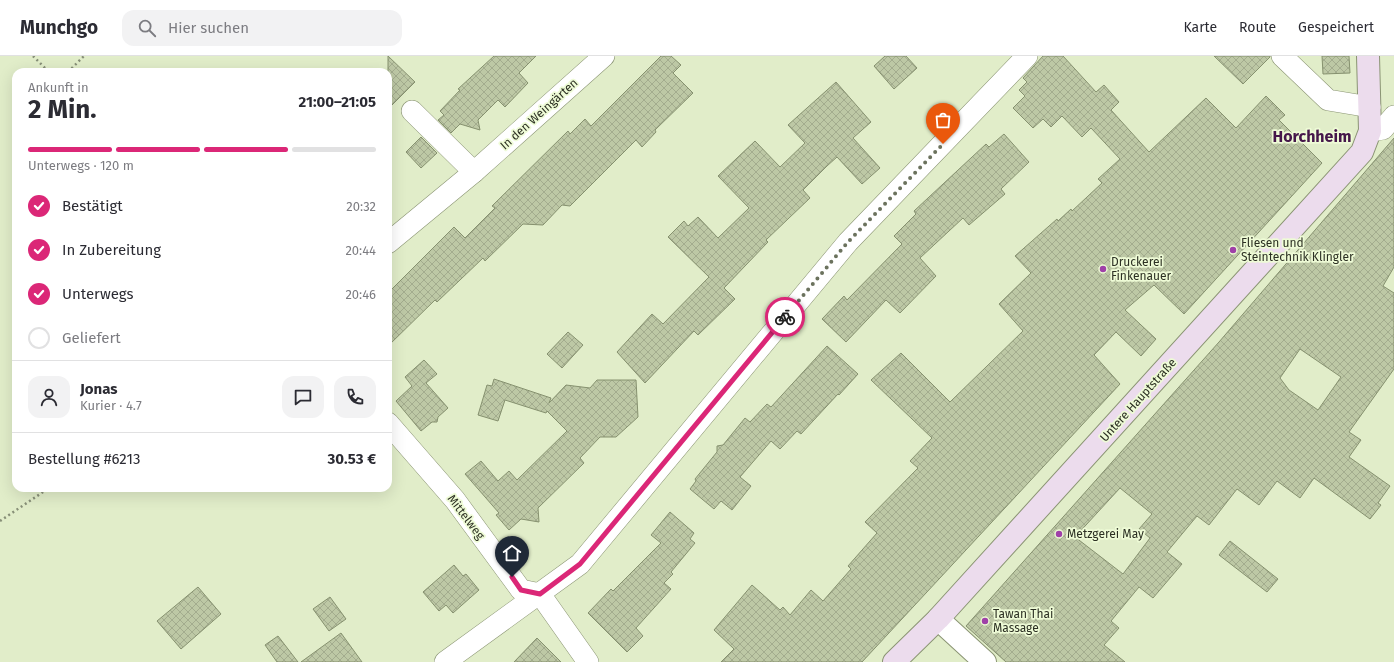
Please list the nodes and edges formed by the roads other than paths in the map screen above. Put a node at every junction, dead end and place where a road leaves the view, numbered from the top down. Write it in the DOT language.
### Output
graph roads {
  1 [pos="604,56"];
  2 [pos="1027,56"];
  3 [pos="1282,56"];
  4 [pos="1368,56"];
  5 [pos="1370,107"];
  6 [pos="412,111"];
  7 [pos="1394,116"];
  8 [pos="1370,131"];
  9 [pos="474,172"];
  10 [pos="392,240"];
  11 [pos="392,428"];
  12 [pos="540,594"];
  13 [pos="938,619"];
  14 [pos="445,662"];
  15 [pos="588,662"];
  16 [pos="894,662"];
  17 [pos="985,662"];
  1 -- 9 [label="street, In den Weingärten"];
  2 -- 12 [label="street"];
  3 -- 5 [label="street"];
  4 -- 5 [label="main road"];
  5 -- 8 [label="main road"];
  6 -- 9 [label="street"];
  7 -- 8 [label="street"];
  8 -- 13 [label="main road, Untere Hauptstraße"];
  9 -- 10 [label="street, In den Weingärten"];
  11 -- 12 [label="street, Mittelweg"];
  12 -- 14 [label="street"];
  12 -- 15 [label="street"];
  13 -- 16 [label="main road, Untere Hauptstraße"];
  13 -- 17 [label="street"];
}
